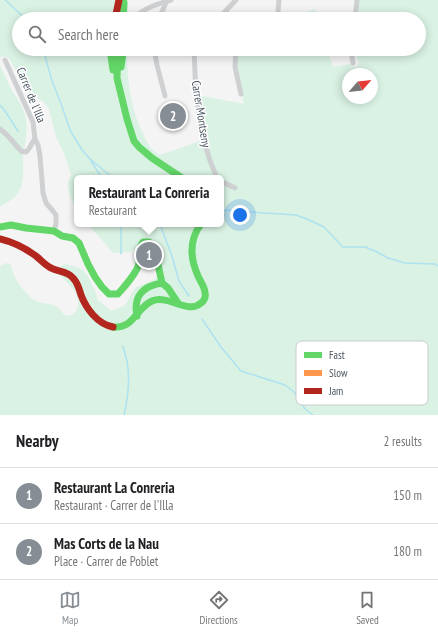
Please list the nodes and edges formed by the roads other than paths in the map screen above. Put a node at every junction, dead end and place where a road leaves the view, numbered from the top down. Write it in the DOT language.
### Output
graph roads {
  1 [pos="121,0"];
  2 [pos="168,0"];
  3 [pos="236,0"];
  4 [pos="280,0"];
  5 [pos="357,0"];
  6 [pos="116,12"];
  7 [pos="120,12"];
  8 [pos="123,12"];
  9 [pos="142,12"];
  10 [pos="162,12"];
  11 [pos="225,12"];
  12 [pos="278,12"];
  13 [pos="356,12"];
  14 [pos="111,56"];
  15 [pos="121,56"];
  16 [pos="155,56"];
  17 [pos="194,56"];
  18 [pos="236,56"];
  19 [pos="352,56"];
  20 [pos="5,60"];
  21 [pos="354,63"];
  22 [pos="241,94"];
  23 [pos="165,96"];
  24 [pos="125,108"];
  25 [pos="0,129"];
  26 [pos="35,139"];
  27 [pos="178,175"];
  28 [pos="216,175"];
  29 [pos="224,182"];
  30 [pos="235,188"];
  31 [pos="0,227"];
  32 [pos="199,227"];
  33 [pos="54,232"];
  34 [pos="0,239"];
  35 [pos="162,283"];
  36 [pos="178,303"];
  37 [pos="137,316"];
  1 -- 6 [label="street"];
  1 -- 7 [label="street"];
  1 -- 8 [label="street"];
  2 -- 9 [label="street"];
  2 -- 10 [label="street"];
  3 -- 11 [label="street"];
  4 -- 12 [label="street"];
  5 -- 13 [label="street"];
  14 -- 24 [label="street"];
  15 -- 24 [label="street"];
  16 -- 23 [label="street"];
  17 -- 28 [label="street, Carrer Montseny"];
  18 -- 22 [label="street"];
  19 -- 21 [label="street"];
  20 -- 26 [label="street, Carrer de l'Illa"];
  24 -- 27 [label="street"];
  25 -- 26 [label="street, Carrer de l'Illa"];
  26 -- 33 [label="street, Carrer de l'Illa"];
  29 -- 30 [label="street"];
  31 -- 33 [label="street"];
  32 -- 36 [label="street"];
  33 -- 35 [label="street"];
  34 -- 37 [label="street"];
  35 -- 36 [label="street"];
  35 -- 37 [label="street"];
  36 -- 37 [label="street"];
}
